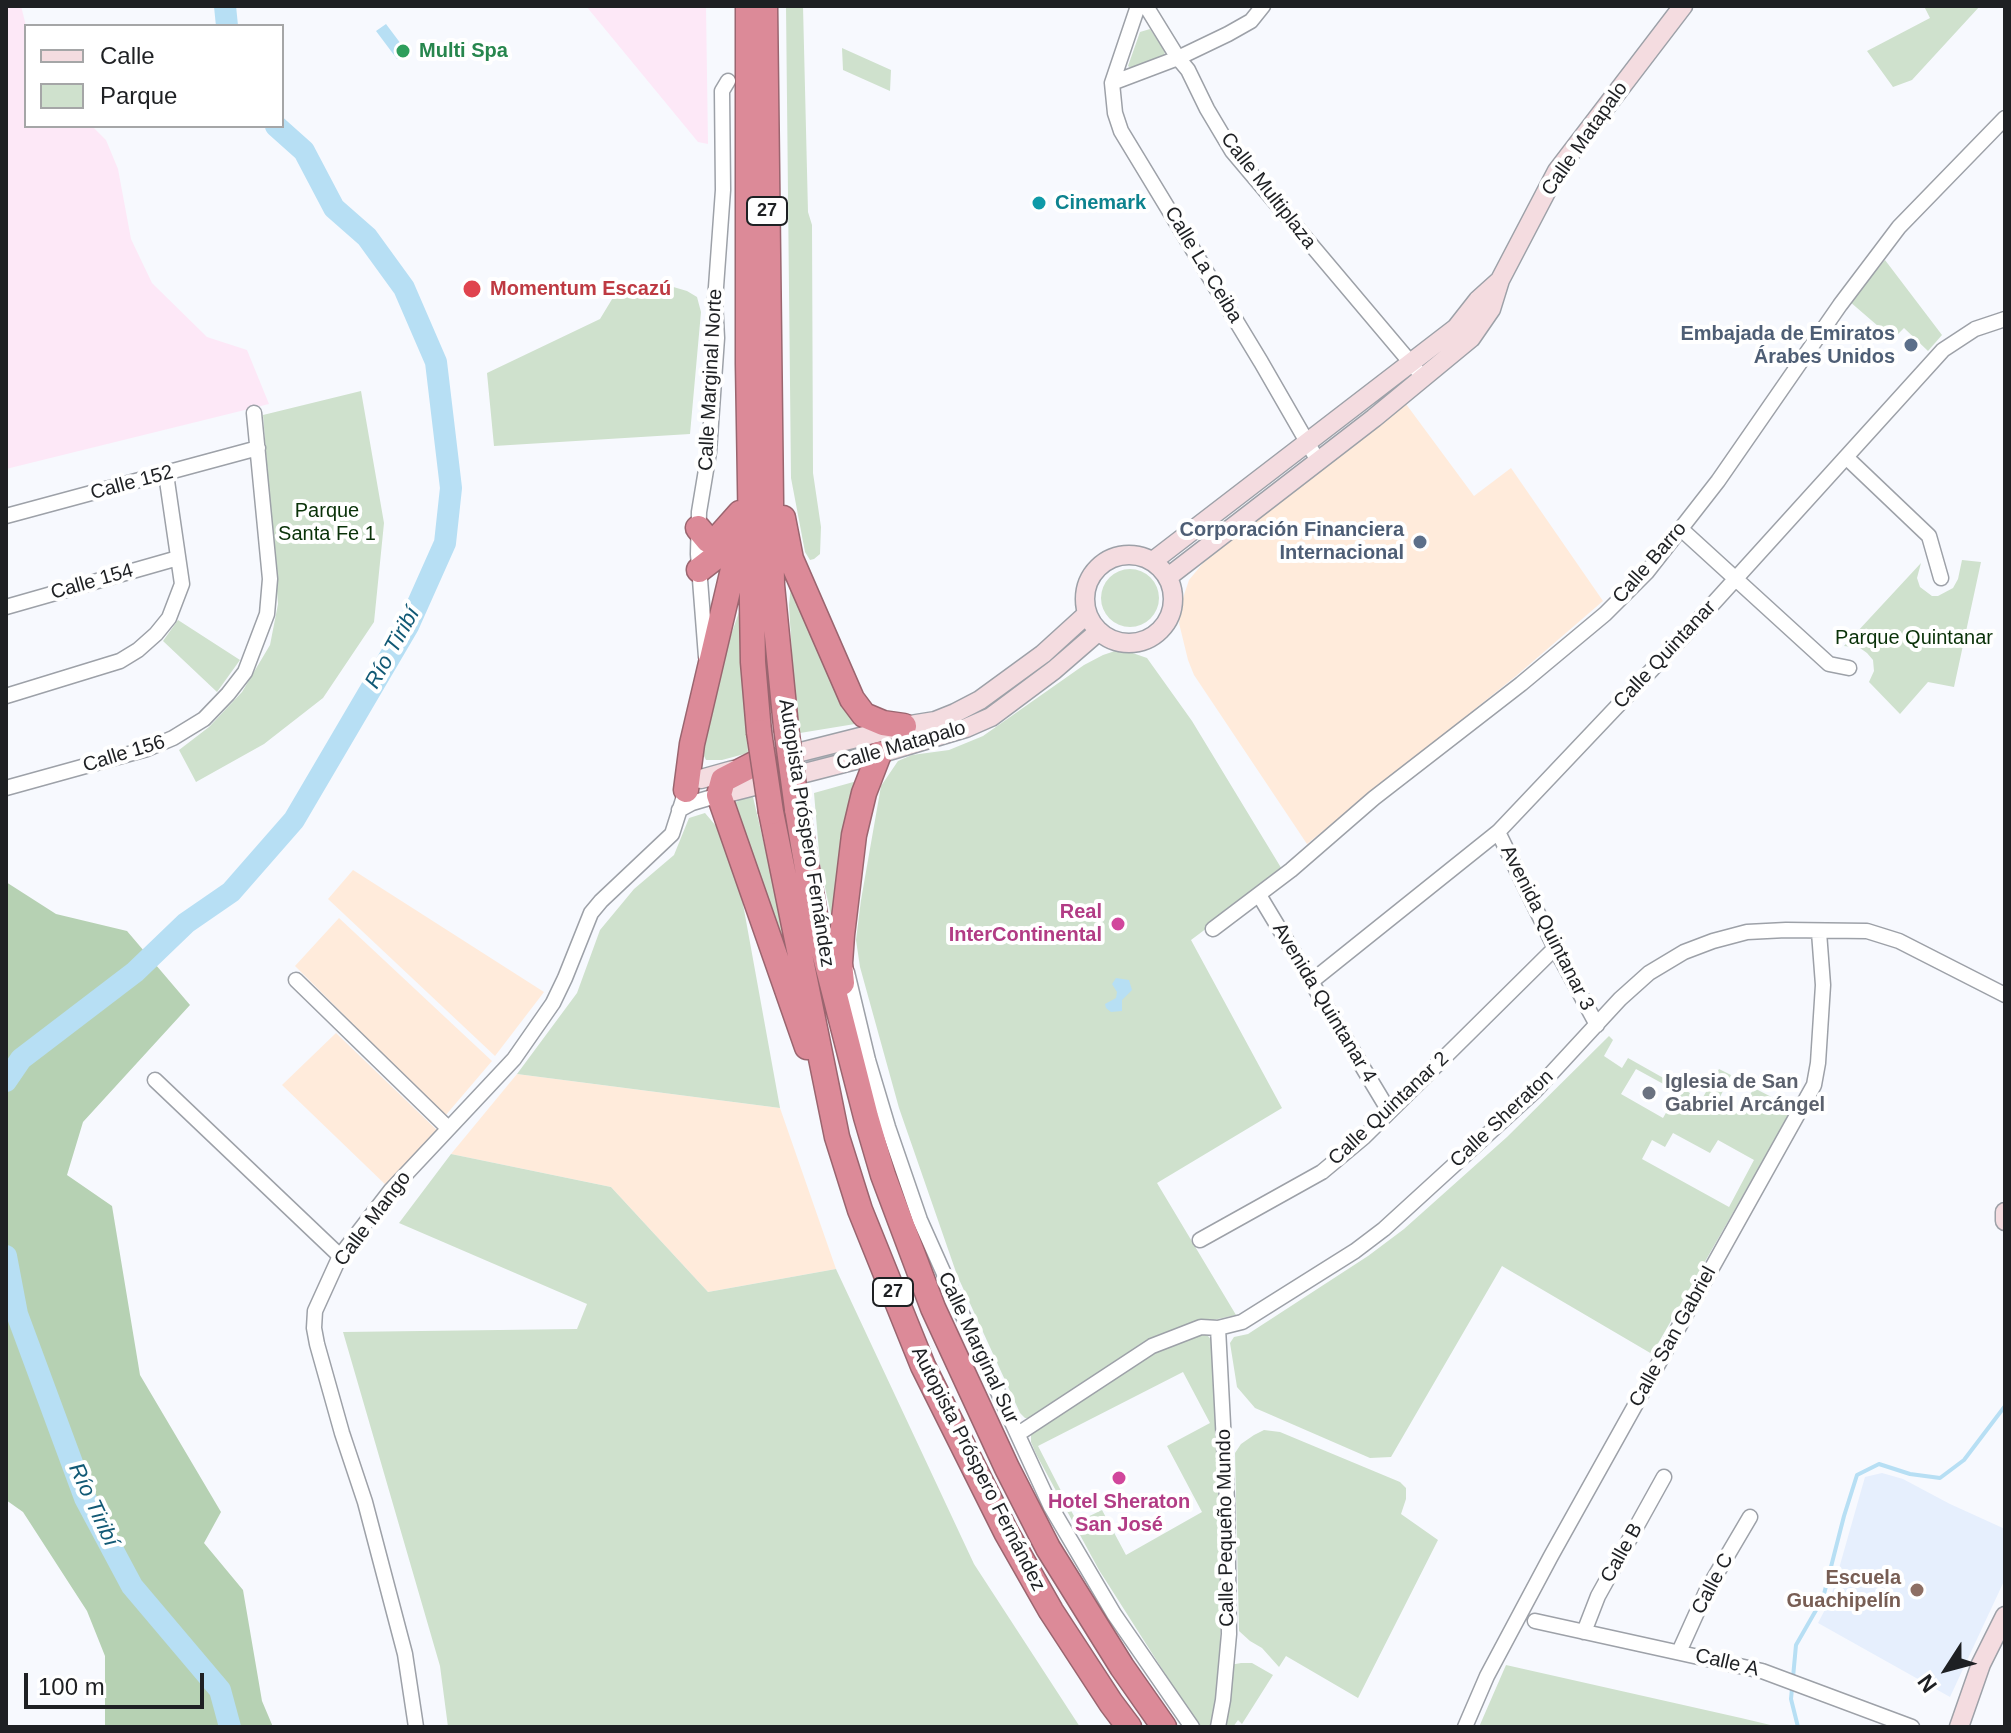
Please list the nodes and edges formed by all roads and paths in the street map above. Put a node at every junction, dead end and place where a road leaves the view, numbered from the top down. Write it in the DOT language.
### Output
graph roads {
  1 [pos="748,6"];
  2 [pos="765,6"];
  3 [pos="1138,6"];
  4 [pos="1146,6"];
  5 [pos="1263,6"];
  6 [pos="1683,6"];
  7 [pos="1178,58"];
  8 [pos="728,81"];
  9 [pos="1112,83"];
  10 [pos="2005,118"];
  11 [pos="1500,280"];
  12 [pos="2005,319"];
  13 [pos="1410,362"];
  14 [pos="748,364"];
  15 [pos="1423,379"];
  16 [pos="254,413"];
  17 [pos="770,417"];
  18 [pos="1308,443"];
  19 [pos="258,448"];
  20 [pos="1846,457"];
  21 [pos="1318,461"];
  22 [pos="166,474"];
  23 [pos="740,513"];
  24 [pos="6,516"];
  25 [pos="698,528"];
  26 [pos="1681,529"];
  27 [pos="739,539"];
  28 [pos="178,558"];
  29 [pos="1153,561"];
  30 [pos="699,570"];
  31 [pos="1168,577"];
  32 [pos="1941,578"];
  33 [pos="1735,580"];
  34 [pos="6,607"];
  35 [pos="1087,614"];
  36 [pos="1099,631"];
  37 [pos="1849,668"];
  38 [pos="708,680"];
  39 [pos="6,696"];
  40 [pos="904,726"];
  41 [pos="879,754"];
  42 [pos="756,763"];
  43 [pos="6,788"];
  44 [pos="697,795"];
  45 [pos="1498,832"];
  46 [pos="1259,895"];
  47 [pos="1213,929"];
  48 [pos="1819,932"];
  49 [pos="842,935"];
  50 [pos="1555,948"];
  51 [pos="296,980"];
  52 [pos="1312,981"];
  53 [pos="2005,995"];
  54 [pos="1597,1025"];
  55 [pos="155,1080"];
  56 [pos="1389,1111"];
  57 [pos="866,1117"];
  58 [pos="448,1128"];
  59 [pos="837,1137"];
  60 [pos="2005,1212"];
  61 [pos="2005,1221"];
  62 [pos="1200,1240"];
  63 [pos="340,1256"];
  64 [pos="1218,1328"];
  65 [pos="1018,1434"];
  66 [pos="1664,1477"];
  67 [pos="1750,1517"];
  68 [pos="2005,1616"];
  69 [pos="1535,1621"];
  70 [pos="1584,1632"];
  71 [pos="1679,1652"];
  72 [pos="416,1727"];
  73 [pos="1129,1727"];
  74 [pos="1164,1727"];
  75 [pos="1192,1727"];
  76 [pos="1218,1727"];
  77 [pos="1465,1727"];
  78 [pos="1912,1727"];
  79 [pos="1959,1727"];
  1 -- 14 [label="highway, Autopista Próspero Fernández / 27"];
  2 -- 17 [label="highway, Autopista Próspero Fernández / 27"];
  3 -- 9 [label="street, Calle La Ceiba"];
  4 -- 7 [label="street, Calle Multiplaza"];
  5 -- 7 [label="street"];
  6 -- 11 [label="street, Calle Matapalo"];
  7 -- 9 [label="street"];
  7 -- 13 [label="street, Calle Multiplaza"];
  8 -- 25 [label="street, Calle Marginal Norte"];
  9 -- 18 [label="street, Calle La Ceiba"];
  10 -- 26 [label="street, Calle Barro"];
  11 -- 13 [label="street, Calle Matapalo"];
  11 -- 15 [label="street, Calle Matapalo"];
  12 -- 20 [label="street, Calle Quintanar"];
  13 -- 15 [label="street, Calle Multiplaza"];
  13 -- 18 [label="street, Calle Matapalo"];
  14 -- 23 [label="highway"];
  14 -- 59 [label="highway, Autopista Próspero Fernández / 27, bridge"];
  15 -- 21 [label="street, Calle Matapalo"];
  16 -- 19 [label="street, Calle 156"];
  17 -- 40 [label="highway"];
  17 -- 57 [label="highway, Autopista Próspero Fernández / 27, bridge"];
  18 -- 21 [label="street"];
  18 -- 29 [label="street, Calle Matapalo"];
  19 -- 22 [label="street, Calle 152"];
  19 -- 43 [label="street, Calle 156"];
  20 -- 32 [label="street"];
  20 -- 33 [label="street, Calle Quintanar"];
  21 -- 31 [label="street, Calle Matapalo"];
  22 -- 24 [label="street, Calle 152"];
  22 -- 28 [label="street"];
  23 -- 25 [label="highway"];
  23 -- 27 [label="highway"];
  25 -- 30 [label="street, Calle Marginal Norte"];
  26 -- 33 [label="street"];
  26 -- 46 [label="street, Calle Barro"];
  27 -- 30 [label="highway"];
  27 -- 38 [label="highway"];
  28 -- 34 [label="street, Calle 154"];
  28 -- 39 [label="street"];
  29 -- 31 [label="street"];
  29 -- 35 [label="street"];
  30 -- 38 [label="street, Calle Marginal Norte"];
  31 -- 36 [label="street"];
  33 -- 37 [label="street"];
  33 -- 45 [label="street, Calle Quintanar"];
  35 -- 36 [label="street"];
  35 -- 40 [label="street, Calle Matapalo"];
  36 -- 41 [label="street, Calle Matapalo"];
  38 -- 44 [label="highway"];
  40 -- 42 [label="street, Calle Matapalo"];
  41 -- 44 [label="street, Calle Matapalo"];
  41 -- 49 [label="highway"];
  42 -- 44 [label="highway"];
  44 -- 58 [label="street, Calle Mango"];
  44 -- 59 [label="highway"];
  45 -- 50 [label="street, Avenida Quintanar 3"];
  45 -- 52 [label="street, Calle Quintanar"];
  46 -- 47 [label="street, Calle Barro"];
  46 -- 52 [label="street, Avenida Quintanar 4"];
  48 -- 53 [label="street, Calle Sheraton"];
  48 -- 54 [label="street, Calle Sheraton"];
  48 -- 77 [label="street, Calle San Gabriel"];
  49 -- 57 [label="highway"];
  49 -- 65 [label="street, Calle Marginal Sur"];
  50 -- 54 [label="street, Avenida Quintanar 3"];
  50 -- 56 [label="street, Calle Quintanar 2"];
  51 -- 58 [label="street"];
  52 -- 56 [label="street, Avenida Quintanar 4"];
  54 -- 64 [label="street, Calle Sheraton"];
  55 -- 63 [label="street"];
  56 -- 62 [label="street, Calle Quintanar 2"];
  57 -- 74 [label="highway, Autopista Próspero Fernández / 27"];
  58 -- 63 [label="street, Calle Mango"];
  59 -- 73 [label="highway, Autopista Próspero Fernández / 27"];
  60 -- 61 [label="street"];
  63 -- 72 [label="street, Calle Mango"];
  64 -- 65 [label="street, Calle Sheraton"];
  64 -- 76 [label="street, Calle Pequeño Mundo"];
  65 -- 75 [label="street, Calle Marginal Sur"];
  66 -- 70 [label="street, Calle B"];
  67 -- 71 [label="street, Calle C"];
  68 -- 79 [label="street"];
  69 -- 70 [label="street, Calle A"];
  70 -- 71 [label="street, Calle A"];
  71 -- 78 [label="street, Calle A"];
}
